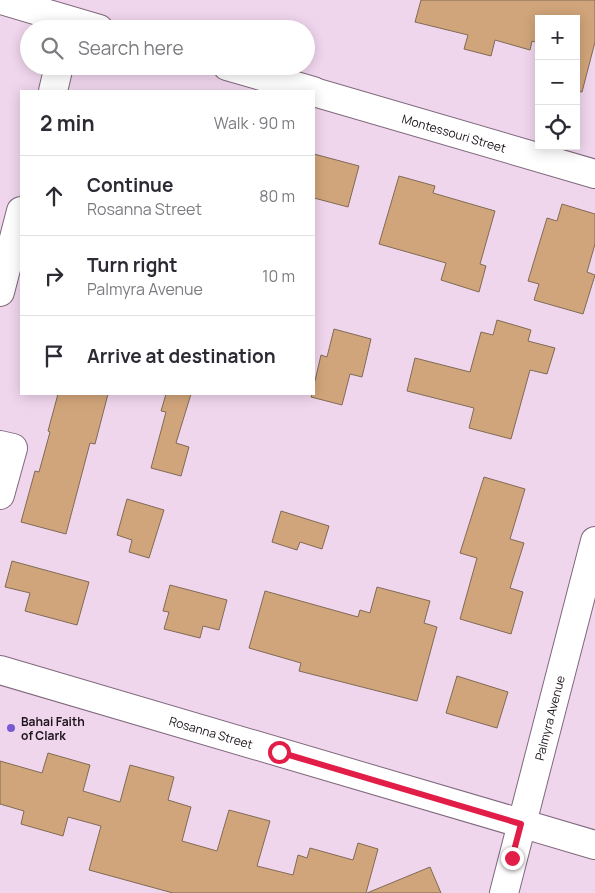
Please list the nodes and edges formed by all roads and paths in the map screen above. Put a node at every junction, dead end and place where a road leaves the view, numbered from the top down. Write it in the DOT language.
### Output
graph roads {
  1 [pos="1,0"];
  2 [pos="73,16"];
  3 [pos="57,75"];
  4 [pos="258,75"];
  5 [pos="53,90"];
  6 [pos="310,90"];
  7 [pos="315,92"];
  8 [pos="595,174"];
  9 [pos="20,215"];
  10 [pos="0,292"];
  11 [pos="0,446"];
  12 [pos="0,495"];
  13 [pos="595,541"];
  14 [pos="0,670"];
  15 [pos="521,824"];
  16 [pos="595,845"];
  17 [pos="504,893"];
  1 -- 2 [label="street"];
  3 -- 5 [label="street"];
  4 -- 6 [label="street, Montessouri Street"];
  7 -- 8 [label="street, Montessouri Street"];
  9 -- 10 [label="street"];
  11 -- 12 [label="street"];
  13 -- 15 [label="street, Palmyra Avenue"];
  14 -- 15 [label="street, Rosanna Street"];
  15 -- 16 [label="street, Rosanna Street"];
  15 -- 17 [label="street, Palmyra Avenue"];
}
